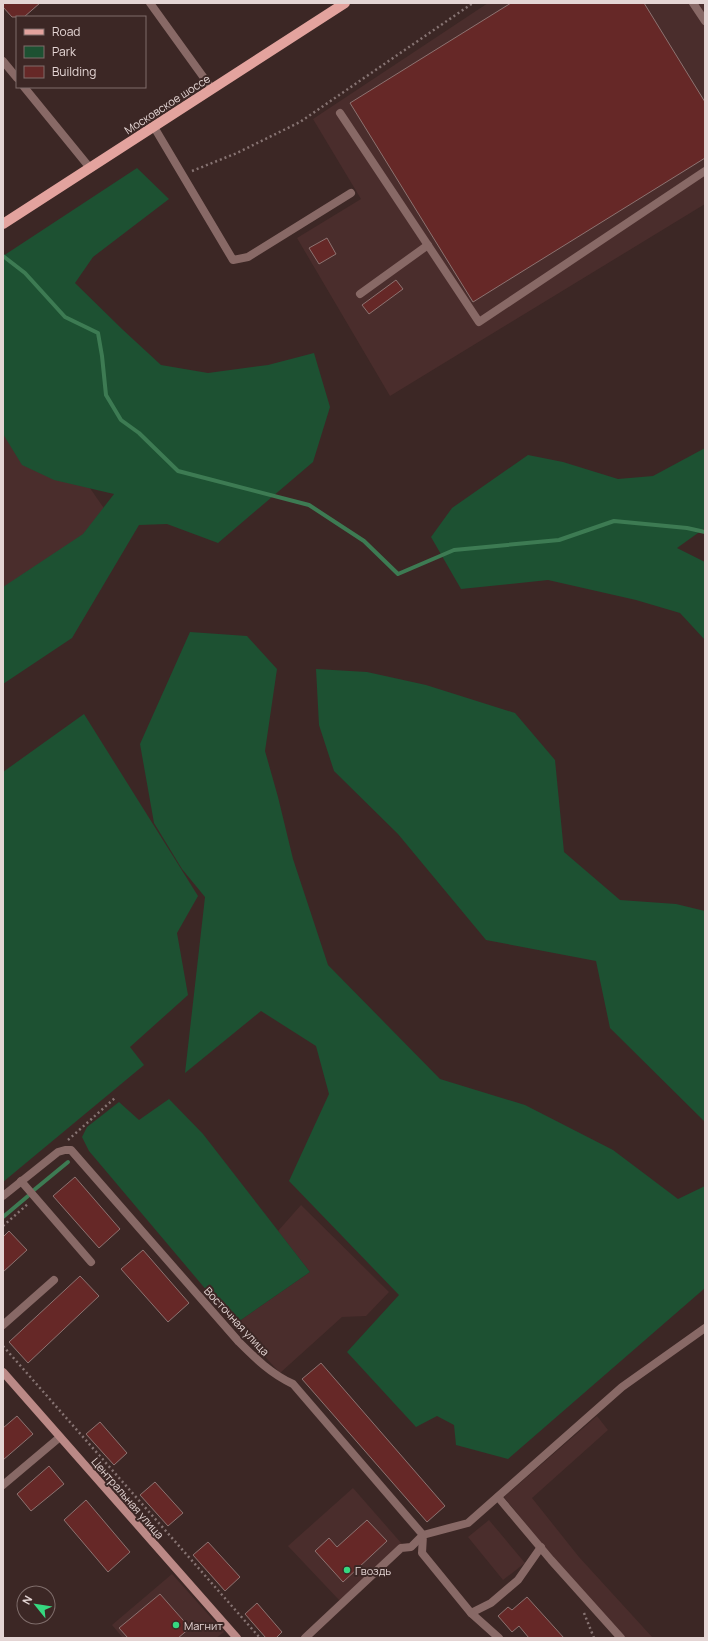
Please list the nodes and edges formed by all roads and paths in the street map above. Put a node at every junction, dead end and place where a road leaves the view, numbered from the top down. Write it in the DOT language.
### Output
graph roads {
  1 [pos="150,3"];
  2 [pos="345,3"];
  3 [pos="473,3"];
  4 [pos="693,3"];
  5 [pos="705,21"];
  6 [pos="3,61"];
  7 [pos="16,77"];
  8 [pos="25,88"];
  9 [pos="212,89"];
  10 [pos="340,113"];
  11 [pos="154,127"];
  12 [pos="90,168"];
  13 [pos="705,171"];
  14 [pos="182,174"];
  15 [pos="350,193"];
  16 [pos="3,224"];
  17 [pos="428,245"];
  18 [pos="360,294"];
  19 [pos="116,1097"];
  20 [pos="68,1150"];
  21 [pos="21,1181"];
  22 [pos="3,1196"];
  23 [pos="35,1197"];
  24 [pos="3,1226"];
  25 [pos="91,1262"];
  26 [pos="54,1280"];
  27 [pos="3,1325"];
  28 [pos="705,1328"];
  29 [pos="3,1346"];
  30 [pos="3,1372"];
  31 [pos="60,1437"];
  32 [pos="3,1485"];
  33 [pos="498,1497"];
  34 [pos="423,1536"];
  35 [pos="541,1547"];
  36 [pos="471,1613"];
  37 [pos="236,1638"];
  38 [pos="260,1638"];
  39 [pos="305,1638"];
  40 [pos="499,1638"];
  41 [pos="621,1638"];
  1 -- 9 [label="street"];
  2 -- 9 [label="main road, Московское шоссе"];
  3 -- 14 [label="path"];
  4 -- 5 [label="street"];
  6 -- 7 [label="street"];
  8 -- 12 [label="street"];
  9 -- 11 [label="main road, Московское шоссе"];
  10 -- 17 [label="street"];
  11 -- 12 [label="main road, Московское шоссе"];
  11 -- 14 [label="street"];
  12 -- 16 [label="main road, Московское шоссе"];
  13 -- 17 [label="street"];
  14 -- 15 [label="street"];
  17 -- 18 [label="street"];
  19 -- 20 [label="path"];
  20 -- 21 [label="street"];
  20 -- 34 [label="street, Восточная улица"];
  21 -- 22 [label="street"];
  21 -- 23 [label="street"];
  23 -- 24 [label="path"];
  23 -- 25 [label="street"];
  26 -- 27 [label="street"];
  28 -- 33 [label="street"];
  29 -- 38 [label="path"];
  30 -- 31 [label="street, Центральная улица"];
  31 -- 32 [label="street"];
  31 -- 37 [label="street, Центральная улица"];
  33 -- 34 [label="street"];
  33 -- 35 [label="street"];
  34 -- 36 [label="street"];
  34 -- 39 [label="street"];
  35 -- 36 [label="street"];
  35 -- 41 [label="street"];
  36 -- 40 [label="street"];
}
